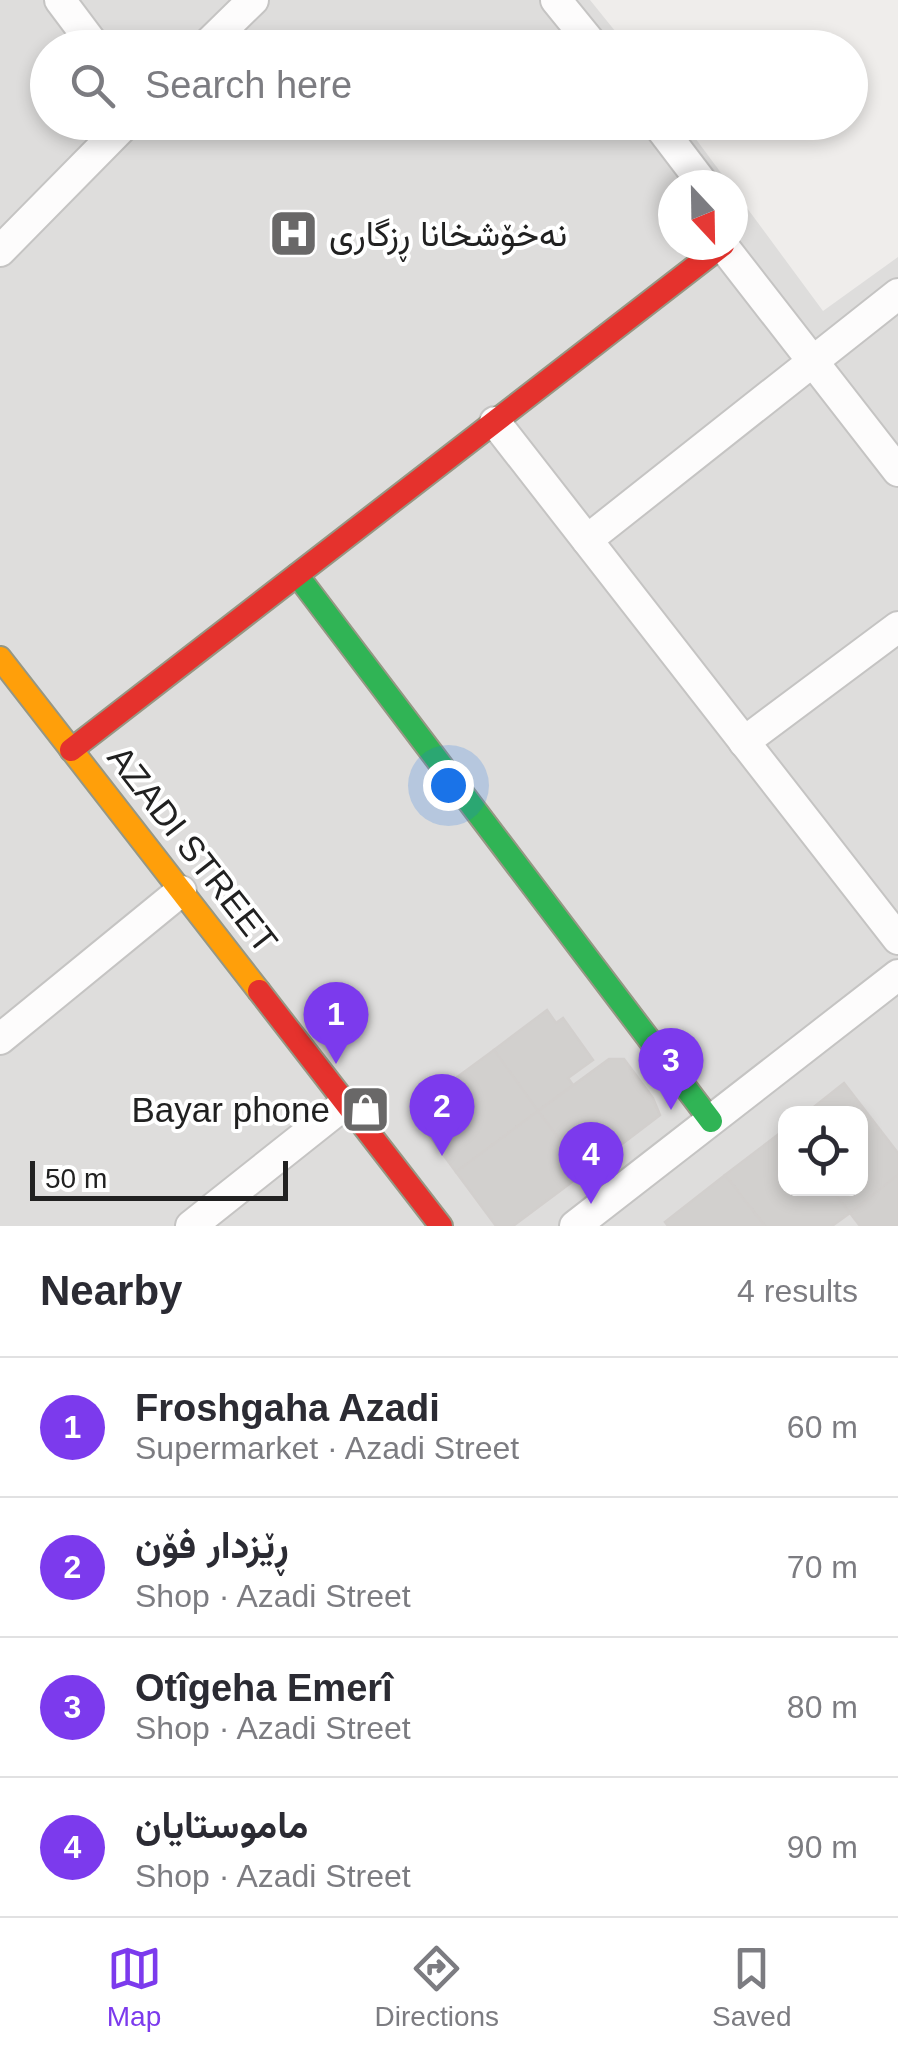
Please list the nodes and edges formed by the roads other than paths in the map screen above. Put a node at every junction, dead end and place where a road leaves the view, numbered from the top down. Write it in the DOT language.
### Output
graph roads {
  1 [pos="60,0"];
  2 [pos="253,0"];
  3 [pos="556,0"];
  4 [pos="82,30"];
  5 [pos="222,30"];
  6 [pos="580,30"];
  7 [pos="109,140"];
  8 [pos="670,140"];
  9 [pos="693,170"];
  10 [pos="0,250"];
  11 [pos="705,260"];
  12 [pos="734,260"];
  13 [pos="898,294"];
  14 [pos="813,362"];
  15 [pos="495,422"];
  16 [pos="898,472"];
  17 [pos="587,540"];
  18 [pos="298,575"];
  19 [pos="898,627"];
  20 [pos="0,658"];
  21 [pos="744,742"];
  22 [pos="71,750"];
  23 [pos="181,891"];
  24 [pos="898,939"];
  25 [pos="898,975"];
  26 [pos="0,1039"];
  27 [pos="346,1103"];
  28 [pos="711,1120"];
  29 [pos="191,1226"];
  30 [pos="441,1226"];
  31 [pos="575,1226"];
  1 -- 4 [label="street"];
  2 -- 5 [label="street"];
  3 -- 6 [label="street"];
  7 -- 10 [label="street"];
  8 -- 9 [label="street"];
  11 -- 15 [label="street"];
  12 -- 14 [label="street"];
  13 -- 14 [label="street"];
  14 -- 16 [label="street"];
  14 -- 17 [label="street"];
  15 -- 17 [label="street"];
  15 -- 18 [label="street"];
  17 -- 21 [label="street"];
  18 -- 22 [label="street"];
  18 -- 28 [label="street"];
  19 -- 21 [label="street"];
  20 -- 22 [label="street, AZADI STREET"];
  21 -- 24 [label="street"];
  22 -- 23 [label="street, AZADI STREET"];
  23 -- 26 [label="street"];
  23 -- 27 [label="street, AZADI STREET"];
  25 -- 28 [label="street"];
  27 -- 29 [label="street"];
  27 -- 30 [label="street, AZADI STREET"];
  28 -- 31 [label="street"];
}
